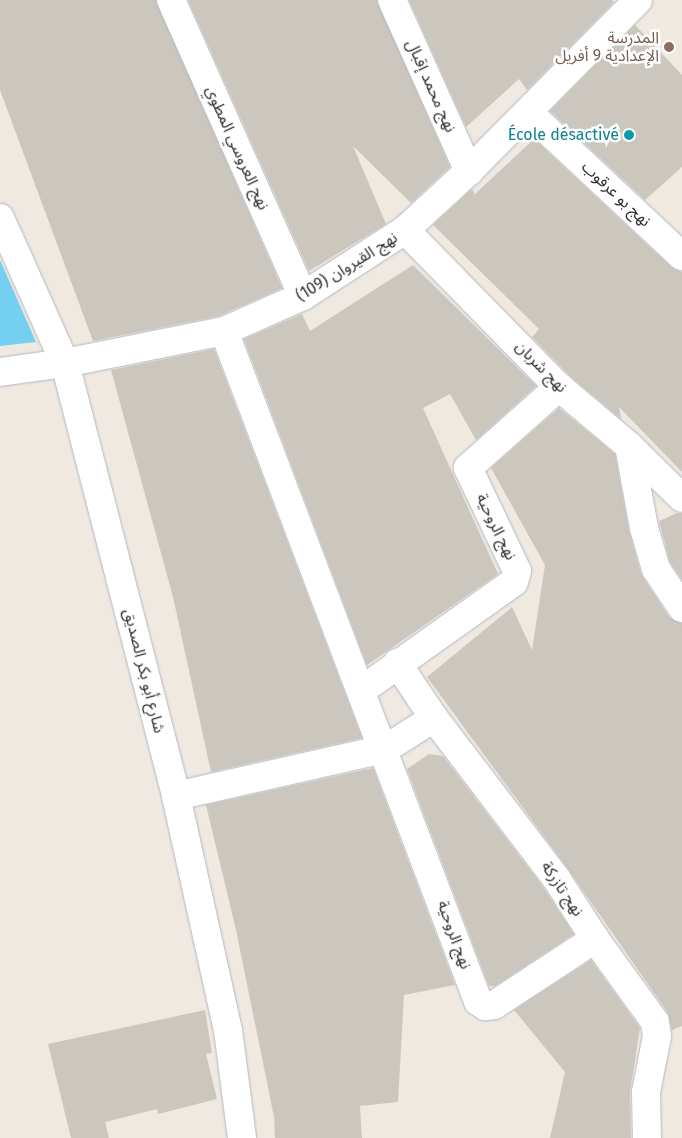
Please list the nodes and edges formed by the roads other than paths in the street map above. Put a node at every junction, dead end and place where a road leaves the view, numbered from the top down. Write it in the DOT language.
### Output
graph roads {
  1 [pos="171,0"];
  2 [pos="392,0"];
  3 [pos="638,0"];
  4 [pos="528,112"];
  5 [pos="469,172"];
  6 [pos="0,218"];
  7 [pos="405,230"];
  8 [pos="682,256"];
  9 [pos="303,296"];
  10 [pos="224,331"];
  11 [pos="65,363"];
  12 [pos="0,372"];
  13 [pos="560,387"];
  14 [pos="629,446"];
  15 [pos="682,498"];
  16 [pos="682,608"];
  17 [pos="397,664"];
  18 [pos="362,690"];
  19 [pos="434,718"];
  20 [pos="384,749"];
  21 [pos="176,796"];
  22 [pos="594,939"];
  23 [pos="242,1138"];
  24 [pos="647,1138"];
  1 -- 9 [label="street, نهج العروسي المطوي"];
  2 -- 5 [label="street, نهج محمد إقبال"];
  3 -- 4 [label="street, نهج القيروان (109)"];
  4 -- 5 [label="street, نهج القيروان (109)"];
  4 -- 8 [label="street, نهج بو عرقوب"];
  5 -- 7 [label="street, نهج القيروان (109)"];
  6 -- 11 [label="street, شارع أبو بكر الصديق"];
  7 -- 9 [label="street, نهج القيروان (109)"];
  7 -- 13 [label="street, نهج شربان"];
  9 -- 10 [label="street, نهج القيروان (109)"];
  10 -- 11 [label="street, نهج القيروان (109)"];
  10 -- 18 [label="street, نهج الروحية"];
  11 -- 12 [label="street, نهج القيروان (109)"];
  11 -- 21 [label="street, شارع أبو بكر الصديق"];
  13 -- 14 [label="street, نهج شربان"];
  13 -- 17 [label="street, نهج الروحية"];
  14 -- 15 [label="street, نهج شربان"];
  14 -- 16 [label="street"];
  17 -- 18 [label="street, نهج الروحية"];
  17 -- 19 [label="street, نهج تازركة"];
  18 -- 20 [label="street, نهج الروحية"];
  19 -- 20 [label="street"];
  19 -- 22 [label="street, نهج تازركة"];
  20 -- 21 [label="street"];
  20 -- 22 [label="street, نهج الروحية"];
  21 -- 23 [label="street, شارع أبو بكر الصديق"];
  22 -- 24 [label="street, نهج تازركة"];
}
